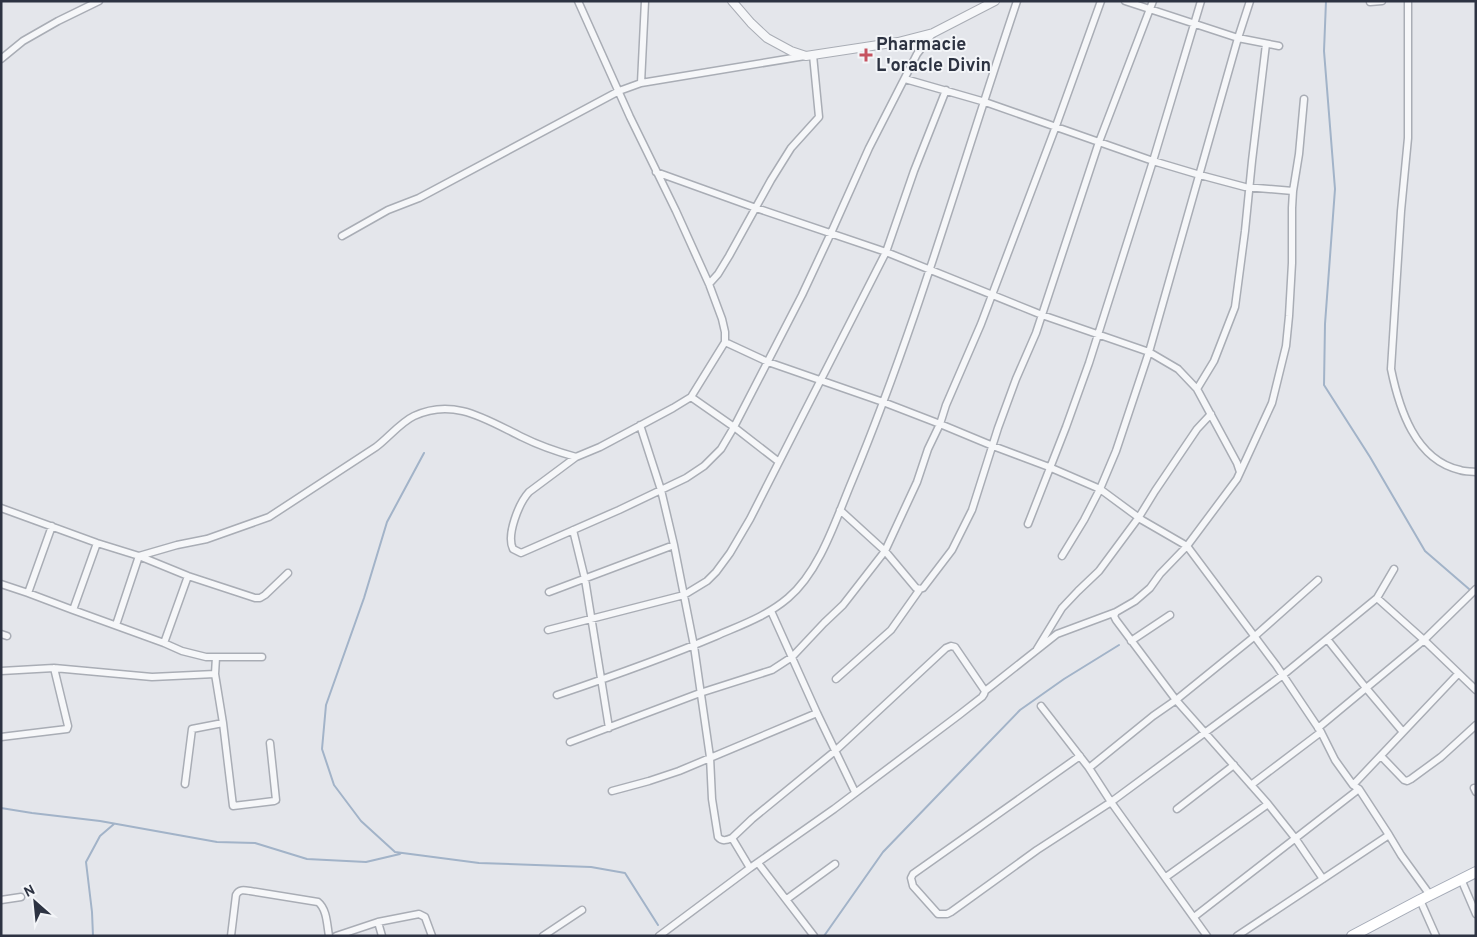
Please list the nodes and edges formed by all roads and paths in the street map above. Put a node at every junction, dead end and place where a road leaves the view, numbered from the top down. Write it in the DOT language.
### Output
graph roads {
  1 [pos="99,1"];
  2 [pos="578,1"];
  3 [pos="645,1"];
  4 [pos="732,1"];
  5 [pos="995,1"];
  6 [pos="1017,1"];
  7 [pos="1100,1"];
  8 [pos="1125,1"];
  9 [pos="1153,1"];
  10 [pos="1202,1"];
  11 [pos="1250,1"];
  12 [pos="1382,1"];
  13 [pos="1408,1"];
  14 [pos="1370,2"];
  15 [pos="1150,10"];
  16 [pos="1194,25"];
  17 [pos="933,33"];
  18 [pos="1238,38"];
  19 [pos="1266,44"];
  20 [pos="1279,46"];
  21 [pos="810,56"];
  22 [pos="1,59"];
  23 [pos="905,79"];
  24 [pos="640,83"];
  25 [pos="946,90"];
  26 [pos="620,91"];
  27 [pos="1304,98"];
  28 [pos="985,102"];
  29 [pos="1056,126"];
  30 [pos="1099,142"];
  31 [pos="1153,161"];
  32 [pos="656,172"];
  33 [pos="1200,175"];
  34 [pos="1249,187"];
  35 [pos="1293,191"];
  36 [pos="756,208"];
  37 [pos="831,233"];
  38 [pos="342,236"];
  39 [pos="886,252"];
  40 [pos="929,269"];
  41 [pos="709,284"];
  42 [pos="991,295"];
  43 [pos="1042,316"];
  44 [pos="1098,334"];
  45 [pos="725,342"];
  46 [pos="1149,352"];
  47 [pos="768,362"];
  48 [pos="820,380"];
  49 [pos="1197,389"];
  50 [pos="690,397"];
  51 [pos="884,402"];
  52 [pos="1211,414"];
  53 [pos="940,424"];
  54 [pos="640,425"];
  55 [pos="734,427"];
  56 [pos="992,446"];
  57 [pos="576,458"];
  58 [pos="778,462"];
  59 [pos="1049,467"];
  60 [pos="1240,472"];
  61 [pos="1476,472"];
  62 [pos="1100,489"];
  63 [pos="661,490"];
  64 [pos="1,508"];
  65 [pos="840,510"];
  66 [pos="1139,517"];
  67 [pos="1028,524"];
  68 [pos="52,526"];
  69 [pos="573,530"];
  70 [pos="97,543"];
  71 [pos="674,545"];
  72 [pos="1187,546"];
  73 [pos="885,551"];
  74 [pos="140,556"];
  75 [pos="1062,556"];
  76 [pos="1394,569"];
  77 [pos="288,573"];
  78 [pos="188,576"];
  79 [pos="585,579"];
  80 [pos="1318,580"];
  81 [pos="1,584"];
  82 [pos="920,589"];
  83 [pos="1476,589"];
  84 [pos="548,592"];
  85 [pos="28,593"];
  86 [pos="684,594"];
  87 [pos="1377,598"];
  88 [pos="73,610"];
  89 [pos="771,611"];
  90 [pos="1116,612"];
  91 [pos="1170,615"];
  92 [pos="590,619"];
  93 [pos="116,625"];
  94 [pos="548,630"];
  95 [pos="1254,636"];
  96 [pos="1328,638"];
  97 [pos="1424,640"];
  98 [pos="1132,641"];
  99 [pos="164,643"];
  100 [pos="694,646"];
  101 [pos="1037,649"];
  102 [pos="792,657"];
  103 [pos="216,658"];
  104 [pos="262,658"];
  105 [pos="54,668"];
  106 [pos="1,671"];
  107 [pos="215,674"];
  108 [pos="1458,674"];
  109 [pos="1283,675"];
  110 [pos="836,679"];
  111 [pos="600,680"];
  112 [pos="1366,688"];
  113 [pos="984,690"];
  114 [pos="1476,690"];
  115 [pos="700,693"];
  116 [pos="557,695"];
  117 [pos="1176,700"];
  118 [pos="1042,706"];
  119 [pos="817,712"];
  120 [pos="223,723"];
  121 [pos="1476,726"];
  122 [pos="609,728"];
  123 [pos="1320,730"];
  124 [pos="1403,732"];
  125 [pos="1205,733"];
  126 [pos="1,737"];
  127 [pos="570,742"];
  128 [pos="270,743"];
  129 [pos="835,751"];
  130 [pos="1080,756"];
  131 [pos="1381,756"];
  132 [pos="710,757"];
  133 [pos="1234,765"];
  134 [pos="1089,768"];
  135 [pos="184,784"];
  136 [pos="1251,785"];
  137 [pos="1356,787"];
  138 [pos="612,791"];
  139 [pos="855,792"];
  140 [pos="1111,802"];
  141 [pos="1268,804"];
  142 [pos="1176,809"];
  143 [pos="1389,835"];
  144 [pos="732,838"];
  145 [pos="1295,838"];
  146 [pos="758,863"];
  147 [pos="834,864"];
  148 [pos="750,868"];
  149 [pos="1476,872"];
  150 [pos="1166,877"];
  151 [pos="1323,879"];
  152 [pos="1461,879"];
  153 [pos="22,897"];
  154 [pos="1425,897"];
  155 [pos="787,899"];
  156 [pos="1,900"];
  157 [pos="582,910"];
  158 [pos="1476,914"];
  159 [pos="1194,917"];
  160 [pos="378,922"];
  161 [pos="231,936"];
  162 [pos="329,936"];
  163 [pos="336,936"];
  164 [pos="382,936"];
  165 [pos="432,936"];
  166 [pos="544,936"];
  167 [pos="659,936"];
  168 [pos="814,936"];
  169 [pos="1207,936"];
  170 [pos="1237,936"];
  171 [pos="1352,936"];
  172 [pos="1436,936"];
  1 -- 22 [label="street"];
  2 -- 26 [label="street"];
  3 -- 24 [label="street"];
  4 -- 21 [label="street"];
  5 -- 17 [label="street"];
  6 -- 28 [label="street"];
  7 -- 29 [label="street"];
  8 -- 15 [label="street"];
  9 -- 15 [label="street"];
  10 -- 16 [label="street"];
  11 -- 18 [label="street"];
  12 -- 14 [label="street"];
  13 -- 61 [label="street"];
  15 -- 16 [label="street"];
  15 -- 30 [label="street"];
  16 -- 18 [label="street"];
  16 -- 31 [label="street"];
  17 -- 21 [label="street"];
  17 -- 23 [label="street"];
  18 -- 19 [label="street"];
  18 -- 33 [label="street"];
  19 -- 20 [label="street"];
  19 -- 34 [label="street"];
  21 -- 24 [label="street"];
  21 -- 36 [label="street"];
  23 -- 25 [label="street"];
  23 -- 37 [label="street"];
  24 -- 26 [label="street"];
  25 -- 28 [label="street"];
  25 -- 39 [label="street"];
  26 -- 32 [label="street"];
  26 -- 38 [label="street"];
  27 -- 35 [label="street"];
  28 -- 29 [label="street"];
  28 -- 40 [label="street"];
  29 -- 30 [label="street"];
  29 -- 42 [label="street"];
  30 -- 31 [label="street"];
  30 -- 43 [label="street"];
  31 -- 33 [label="street"];
  31 -- 44 [label="street"];
  32 -- 36 [label="street"];
  32 -- 41 [label="street"];
  33 -- 34 [label="street"];
  33 -- 46 [label="street"];
  34 -- 35 [label="street"];
  34 -- 49 [label="street"];
  35 -- 60 [label="street"];
  36 -- 37 [label="street"];
  36 -- 41 [label="street"];
  37 -- 39 [label="street"];
  37 -- 47 [label="street"];
  39 -- 40 [label="street"];
  39 -- 48 [label="street"];
  40 -- 42 [label="street"];
  40 -- 51 [label="street"];
  41 -- 45 [label="street"];
  42 -- 43 [label="street"];
  42 -- 53 [label="street"];
  43 -- 44 [label="street"];
  43 -- 56 [label="street"];
  44 -- 46 [label="street"];
  44 -- 59 [label="street"];
  45 -- 47 [label="street"];
  45 -- 50 [label="street"];
  46 -- 49 [label="street"];
  46 -- 62 [label="street"];
  47 -- 48 [label="street"];
  47 -- 55 [label="street"];
  48 -- 51 [label="street"];
  48 -- 58 [label="street"];
  49 -- 52 [label="street"];
  50 -- 54 [label="street"];
  50 -- 55 [label="street"];
  51 -- 53 [label="street"];
  51 -- 65 [label="street"];
  52 -- 60 [label="street"];
  52 -- 66 [label="street"];
  53 -- 56 [label="street"];
  53 -- 73 [label="street"];
  54 -- 57 [label="street"];
  54 -- 63 [label="street"];
  55 -- 58 [label="street"];
  55 -- 63 [label="street"];
  56 -- 59 [label="street"];
  56 -- 82 [label="street"];
  57 -- 69 [label="street"];
  57 -- 74 [label="street"];
  58 -- 86 [label="street"];
  59 -- 62 [label="street"];
  59 -- 67 [label="street"];
  60 -- 72 [label="street"];
  62 -- 66 [label="street"];
  62 -- 75 [label="street"];
  63 -- 69 [label="street"];
  63 -- 71 [label="street"];
  64 -- 68 [label="street"];
  65 -- 73 [label="street"];
  65 -- 89 [label="street"];
  66 -- 72 [label="street"];
  66 -- 101 [label="street"];
  68 -- 70 [label="street"];
  68 -- 85 [label="street"];
  69 -- 79 [label="street"];
  70 -- 74 [label="street"];
  70 -- 88 [label="street"];
  71 -- 79 [label="street"];
  71 -- 86 [label="street"];
  72 -- 90 [label="street"];
  72 -- 95 [label="street"];
  73 -- 82 [label="street"];
  73 -- 102 [label="street"];
  74 -- 78 [label="street"];
  74 -- 93 [label="street"];
  76 -- 87 [label="street"];
  77 -- 78 [label="street"];
  78 -- 99 [label="street"];
  79 -- 84 [label="street"];
  79 -- 92 [label="street"];
  80 -- 95 [label="street"];
  81 -- 85 [label="street"];
  82 -- 110 [label="street"];
  83 -- 97 [label="street"];
  85 -- 88 [label="street"];
  86 -- 92 [label="street"];
  86 -- 100 [label="street"];
  87 -- 96 [label="street"];
  87 -- 97 [label="street"];
  88 -- 93 [label="street"];
  89 -- 100 [label="street"];
  89 -- 102 [label="street"];
  90 -- 98 [label="street"];
  90 -- 101 [label="street"];
  91 -- 98 [label="street"];
  92 -- 94 [label="street"];
  92 -- 111 [label="street"];
  93 -- 99 [label="street"];
  95 -- 109 [label="street"];
  95 -- 117 [label="street"];
  96 -- 109 [label="street"];
  96 -- 112 [label="street"];
  97 -- 108 [label="street"];
  97 -- 112 [label="street"];
  98 -- 117 [label="street"];
  99 -- 103 [label="street"];
  100 -- 111 [label="street"];
  100 -- 115 [label="street"];
  101 -- 113 [label="street"];
  102 -- 115 [label="street"];
  102 -- 119 [label="street"];
  103 -- 104 [label="street"];
  103 -- 107 [label="street"];
  105 -- 106 [label="street"];
  105 -- 107 [label="street"];
  105 -- 126 [label="street"];
  107 -- 120 [label="street"];
  108 -- 114 [label="street"];
  108 -- 124 [label="street"];
  109 -- 123 [label="street"];
  109 -- 125 [label="street"];
  111 -- 116 [label="street"];
  111 -- 122 [label="street"];
  112 -- 123 [label="street"];
  112 -- 124 [label="street"];
  113 -- 129 [label="street"];
  113 -- 139 [label="street"];
  115 -- 122 [label="street"];
  115 -- 132 [label="street"];
  117 -- 125 [label="street"];
  117 -- 134 [label="street"];
  118 -- 130 [label="street"];
  119 -- 129 [label="street"];
  119 -- 132 [label="street"];
  120 -- 128 [label="street"];
  120 -- 135 [label="street"];
  121 -- 131 [label="street"];
  122 -- 127 [label="street"];
  123 -- 136 [label="street"];
  123 -- 137 [label="street"];
  124 -- 131 [label="street"];
  125 -- 133 [label="street"];
  125 -- 140 [label="street"];
  129 -- 139 [label="street"];
  129 -- 144 [label="street"];
  130 -- 134 [label="street"];
  130 -- 140 [label="street"];
  131 -- 137 [label="street"];
  132 -- 138 [label="street"];
  132 -- 144 [label="street"];
  133 -- 136 [label="street"];
  133 -- 142 [label="street"];
  134 -- 140 [label="street"];
  136 -- 141 [label="street"];
  137 -- 143 [label="street"];
  137 -- 145 [label="street"];
  139 -- 146 [label="street"];
  140 -- 150 [label="street"];
  141 -- 145 [label="street"];
  141 -- 150 [label="street"];
  143 -- 151 [label="street"];
  143 -- 154 [label="street"];
  144 -- 148 [label="street"];
  145 -- 151 [label="street"];
  145 -- 159 [label="street"];
  146 -- 148 [label="street"];
  146 -- 155 [label="street"];
  147 -- 155 [label="street"];
  148 -- 167 [label="street"];
  149 -- 152 [label="main road"];
  150 -- 159 [label="street"];
  151 -- 170 [label="street"];
  152 -- 154 [label="main road"];
  152 -- 158 [label="street"];
  153 -- 156 [label="street"];
  154 -- 171 [label="main road"];
  154 -- 172 [label="street"];
  155 -- 168 [label="street"];
  157 -- 166 [label="street"];
  159 -- 169 [label="street"];
  160 -- 163 [label="street"];
  160 -- 164 [label="street"];
  160 -- 165 [label="street"];
  161 -- 162 [label="street"];
}
